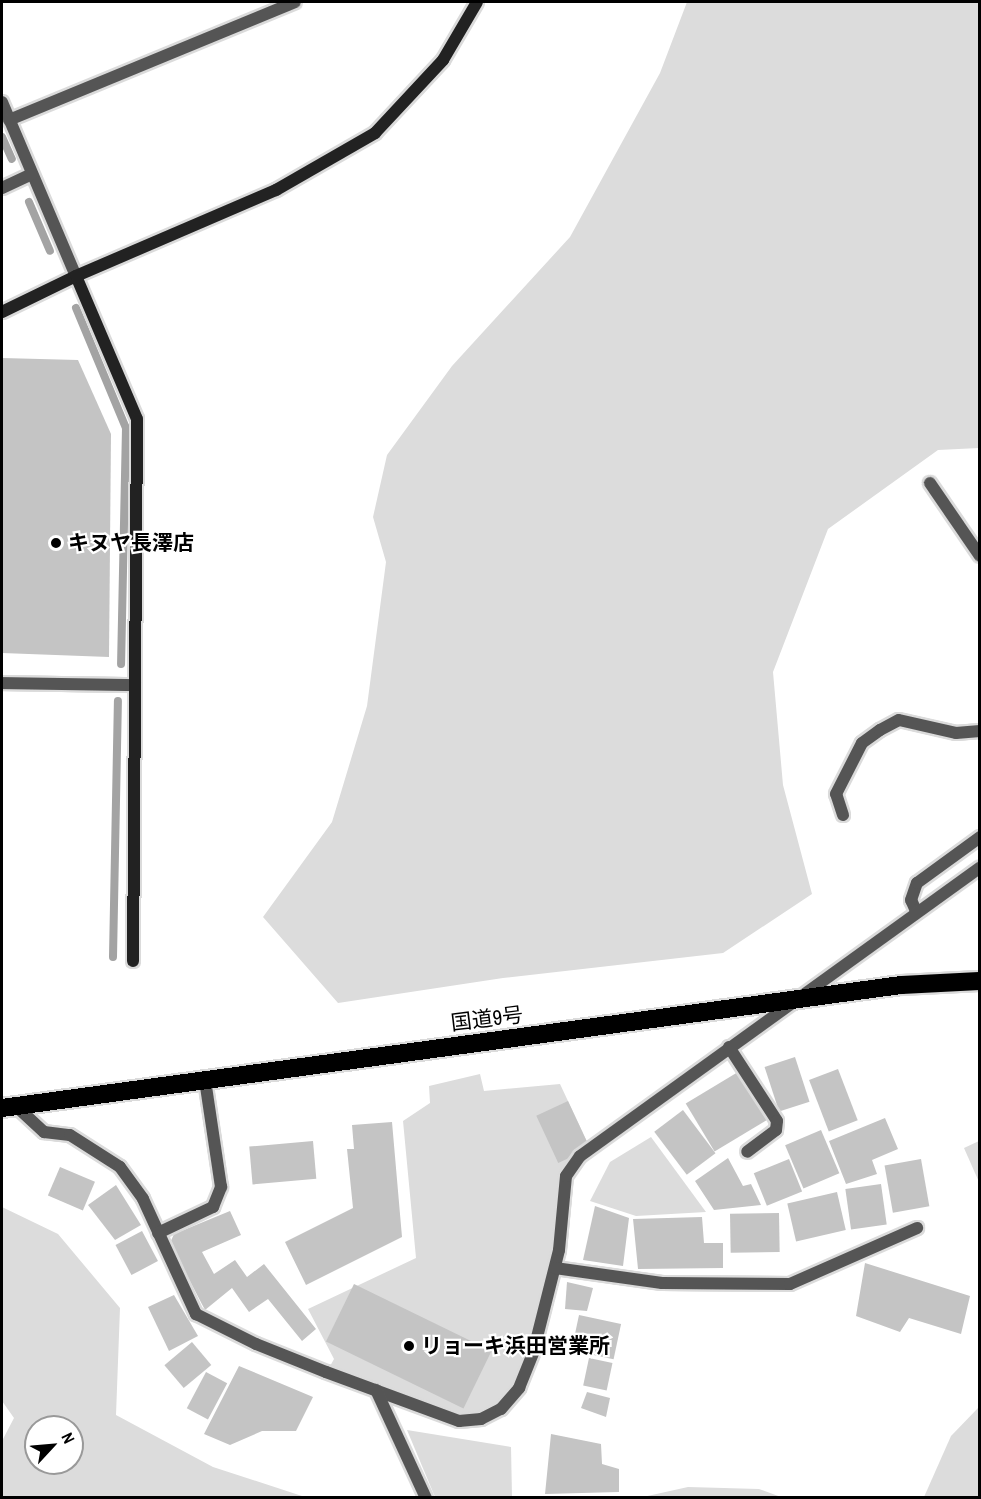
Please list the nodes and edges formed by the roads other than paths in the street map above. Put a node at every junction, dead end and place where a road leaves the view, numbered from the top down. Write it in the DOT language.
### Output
graph roads {
  1 [pos="295,2"];
  2 [pos="477,2"];
  3 [pos="2,102"];
  4 [pos="9,120"];
  5 [pos="32,174"];
  6 [pos="2,188"];
  7 [pos="76,276"];
  8 [pos="2,312"];
  9 [pos="930,483"];
  10 [pos="980,556"];
  11 [pos="2,683"];
  12 [pos="135,685"];
  13 [pos="980,731"];
  14 [pos="843,815"];
  15 [pos="980,837"];
  16 [pos="980,868"];
  17 [pos="916,911"];
  18 [pos="133,962"];
  19 [pos="980,981"];
  20 [pos="791,1001"];
  21 [pos="729,1047"];
  22 [pos="205,1080"];
  23 [pos="9,1107"];
  24 [pos="747,1152"];
  25 [pos="917,1228"];
  26 [pos="158,1233"];
  27 [pos="555,1268"];
  28 [pos="376,1390"];
  29 [pos="426,1497"];
  1 -- 4 [label="street"];
  2 -- 7 [label="street"];
  3 -- 4 [label="street"];
  4 -- 5 [label="street"];
  5 -- 6 [label="street"];
  5 -- 7 [label="street"];
  7 -- 8 [label="street"];
  7 -- 12 [label="street"];
  9 -- 10 [label="street"];
  11 -- 12 [label="street"];
  12 -- 18 [label="street"];
  13 -- 14 [label="street"];
  15 -- 17 [label="street"];
  16 -- 17 [label="street"];
  17 -- 20 [label="street"];
  19 -- 20 [label="highway, 国道9号"];
  20 -- 21 [label="street"];
  20 -- 22 [label="highway, 国道9号"];
  21 -- 24 [label="street"];
  21 -- 27 [label="street"];
  22 -- 23 [label="highway, 国道9号"];
  22 -- 26 [label="street"];
  23 -- 26 [label="street"];
  25 -- 27 [label="street"];
  26 -- 28 [label="street"];
  27 -- 28 [label="street"];
  28 -- 29 [label="street"];
}
